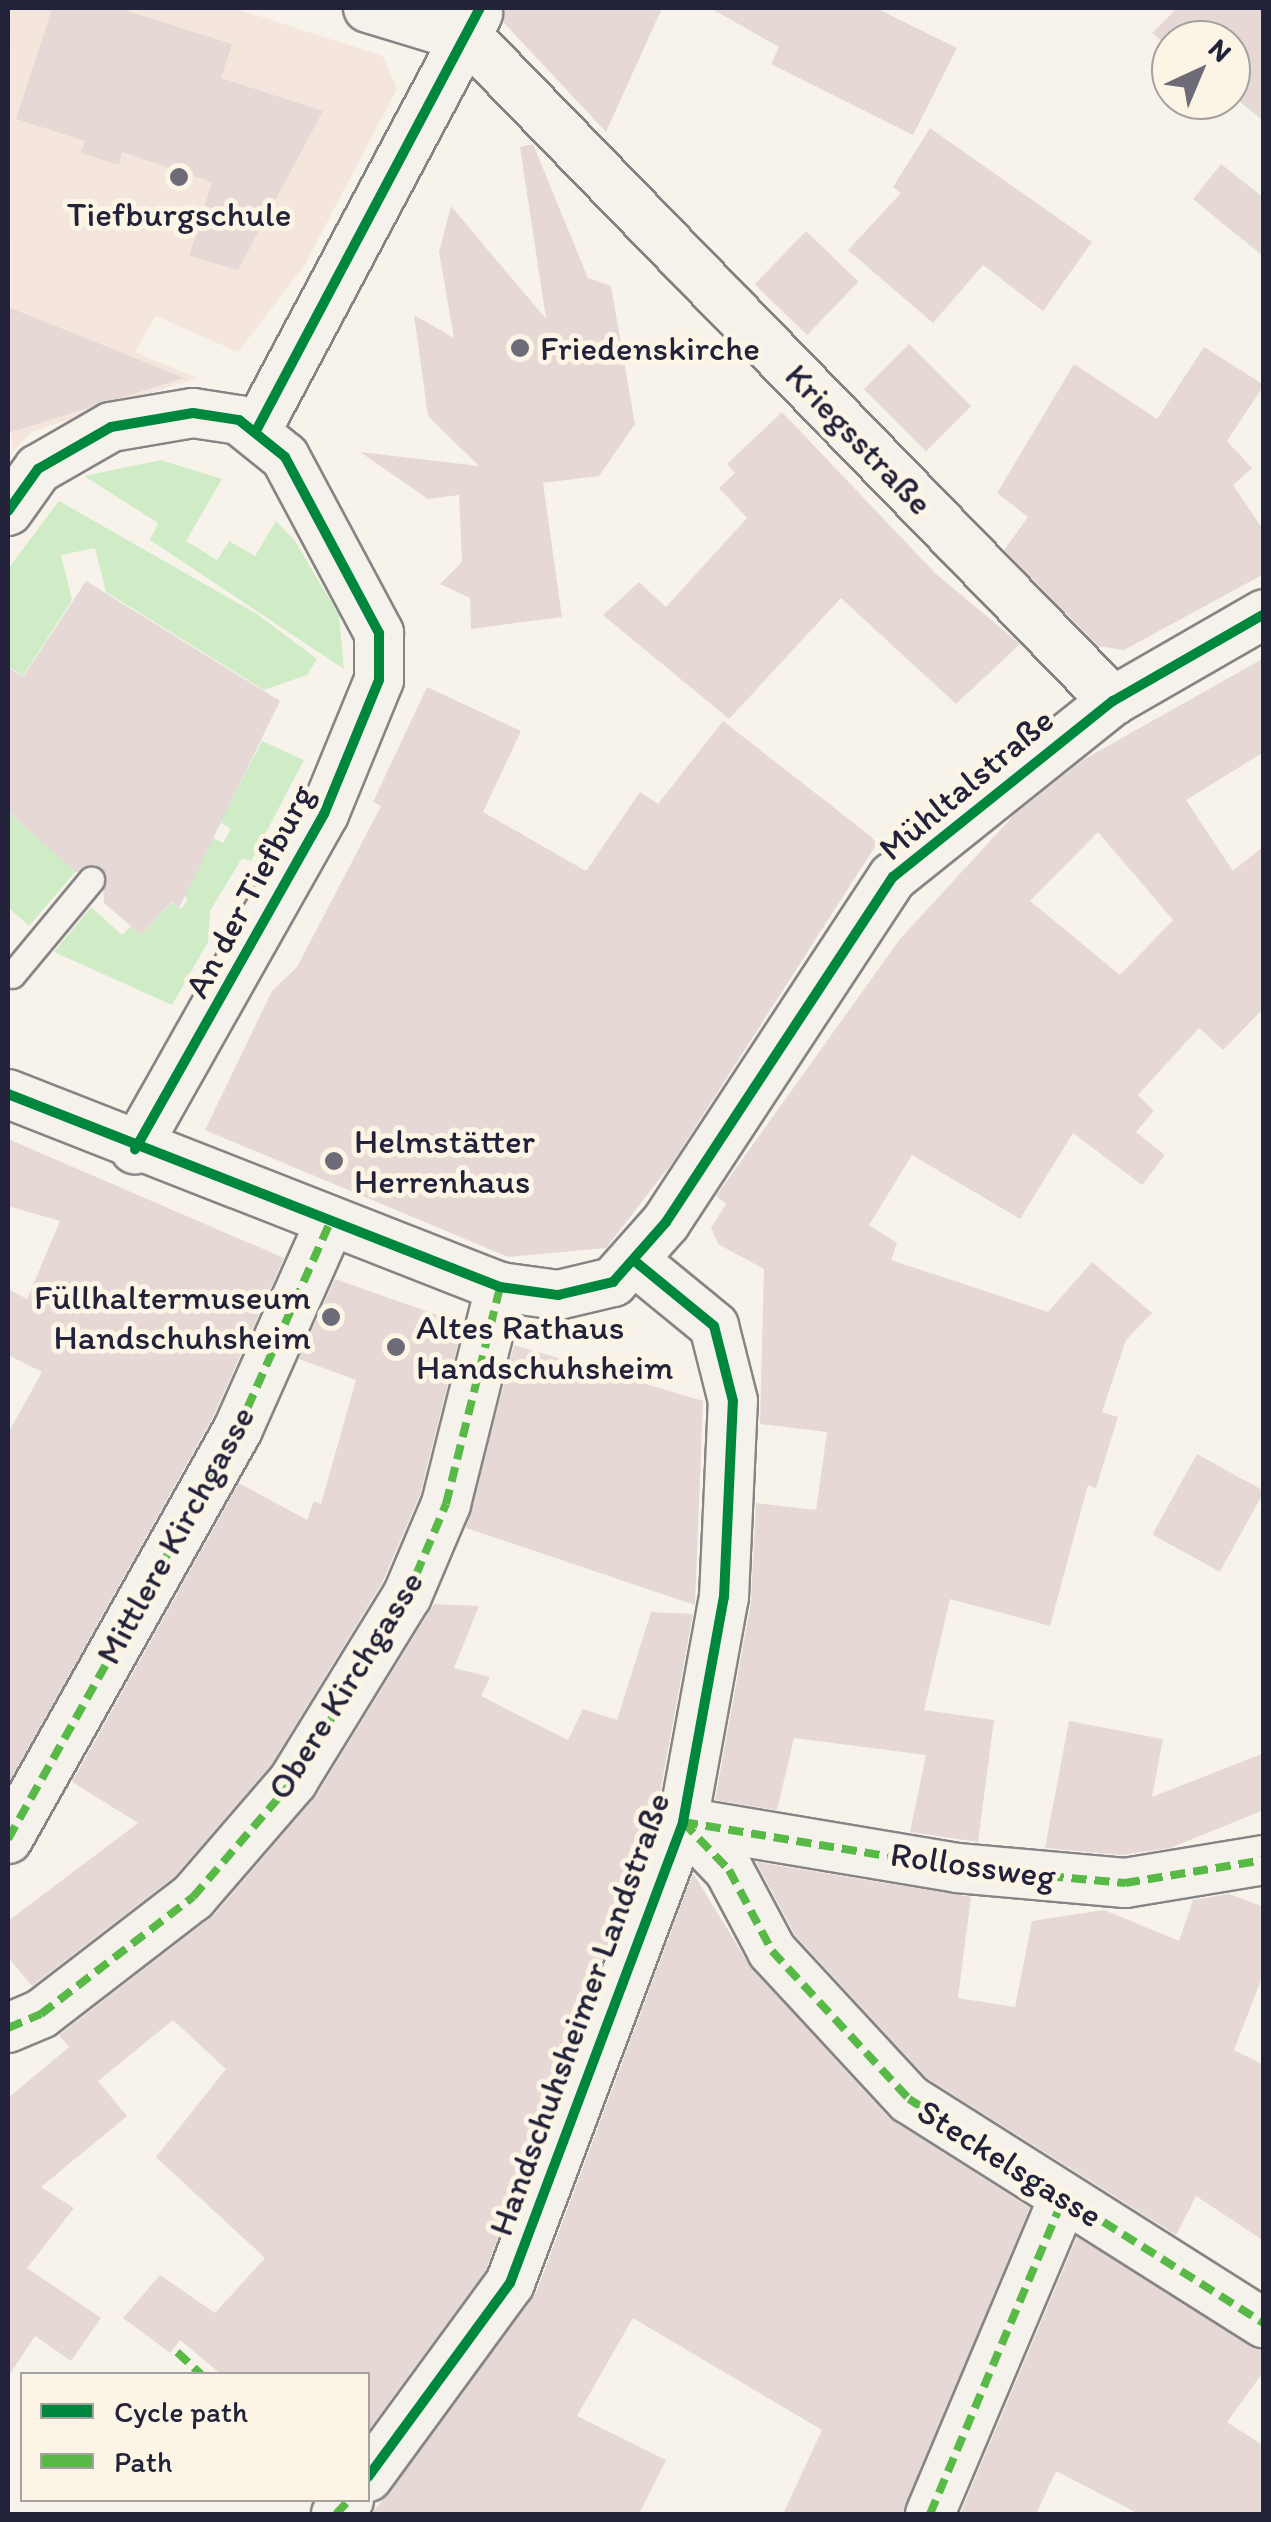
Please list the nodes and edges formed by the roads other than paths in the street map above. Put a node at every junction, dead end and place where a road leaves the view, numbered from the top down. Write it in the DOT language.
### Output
graph roads {
  1 [pos="368,8"];
  2 [pos="475,23"];
  3 [pos="257,429"];
  4 [pos="8,511"];
  5 [pos="1264,614"];
  6 [pos="1113,701"];
  7 [pos="91,880"];
  8 [pos="12,975"];
  9 [pos="8,1094"];
  10 [pos="135,1150"];
  11 [pos="329,1225"];
  12 [pos="636,1264"];
  13 [pos="500,1287"];
  14 [pos="683,1822"];
  15 [pos="8,1839"];
  16 [pos="1264,1860"];
  17 [pos="8,2028"];
  18 [pos="1063,2199"];
  19 [pos="1264,2323"];
  20 [pos="370,2474"];
  21 [pos="930,2514"];
  1 -- 2 [label="street, Kriegsstraße"];
  2 -- 3 [label="street"];
  2 -- 6 [label="street, Kriegsstraße"];
  3 -- 4 [label="street"];
  3 -- 10 [label="street, An der Tiefburg"];
  5 -- 6 [label="street, Mühltalstraße"];
  6 -- 12 [label="street, Mühltalstraße"];
  7 -- 8 [label="lane"];
  9 -- 10 [label="street"];
  10 -- 11 [label="street"];
  11 -- 13 [label="street"];
  11 -- 15 [label="street, Mittlere Kirchgasse"];
  12 -- 13 [label="street"];
  12 -- 14 [label="street, Handschuhsheimer Landstraße"];
  13 -- 17 [label="street, Obere Kirchgasse"];
  14 -- 16 [label="street, Rollossweg"];
  14 -- 18 [label="street, Steckelsgasse"];
  14 -- 20 [label="street, Handschuhsheimer Landstraße"];
  18 -- 19 [label="street, Steckelsgasse"];
  18 -- 21 [label="street"];
}
